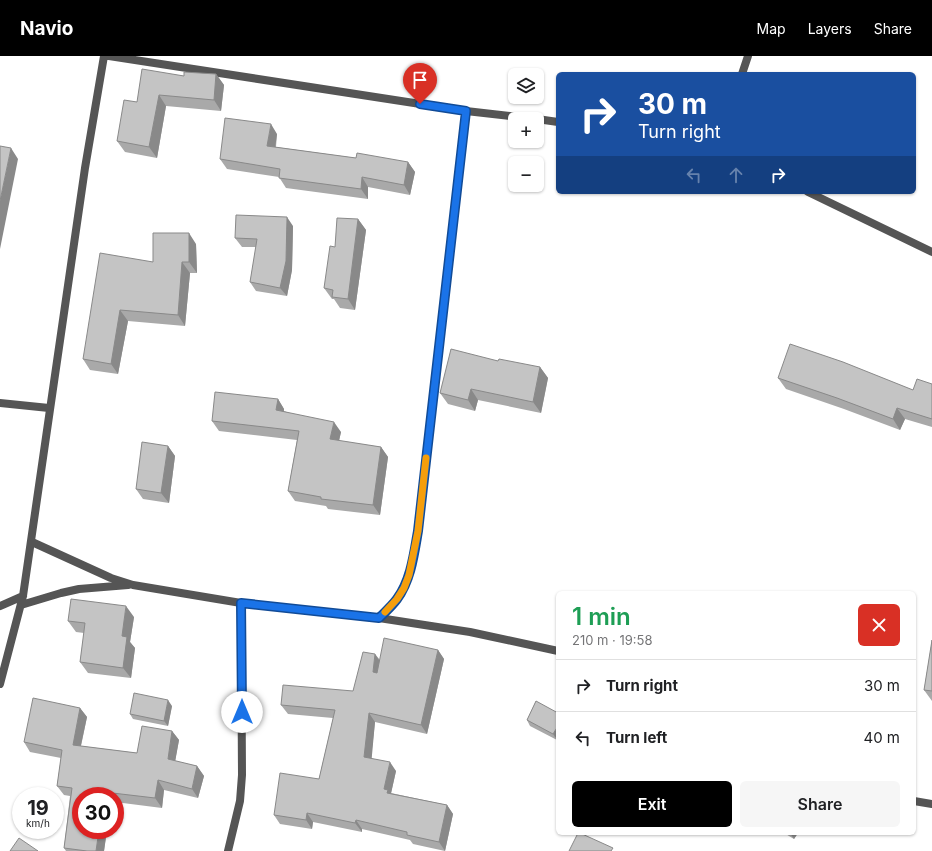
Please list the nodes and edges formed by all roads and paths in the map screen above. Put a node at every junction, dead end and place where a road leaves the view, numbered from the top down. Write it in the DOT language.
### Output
graph roads {
  1 [pos="104,56"];
  2 [pos="109,56"];
  3 [pos="748,56"];
  4 [pos="743,72"];
  5 [pos="466,111"];
  6 [pos="508,116"];
  7 [pos="544,120"];
  8 [pos="556,122"];
  9 [pos="812,194"];
  10 [pos="932,252"];
  11 [pos="0,403"];
  12 [pos="49,408"];
  13 [pos="32,542"];
  14 [pos="133,585"];
  15 [pos="23,596"];
  16 [pos="241,603"];
  17 [pos="21,605"];
  18 [pos="0,606"];
  19 [pos="379,618"];
  20 [pos="556,651"];
  21 [pos="0,684"];
  22 [pos="916,801"];
  23 [pos="932,804"];
  24 [pos="228,851"];
  1 -- 12 [label="street"];
  2 -- 5 [label="street"];
  3 -- 4 [label="street"];
  5 -- 6 [label="street"];
  5 -- 19 [label="street"];
  7 -- 8 [label="street"];
  9 -- 10 [label="street"];
  11 -- 12 [label="street"];
  12 -- 13 [label="street"];
  13 -- 14 [label="street"];
  13 -- 15 [label="street"];
  14 -- 16 [label="street"];
  14 -- 17 [label="street"];
  15 -- 17 [label="street"];
  15 -- 18 [label="street"];
  16 -- 19 [label="street"];
  16 -- 24 [label="street"];
  17 -- 21 [label="street"];
  19 -- 20 [label="street"];
  22 -- 23 [label="street"];
}
